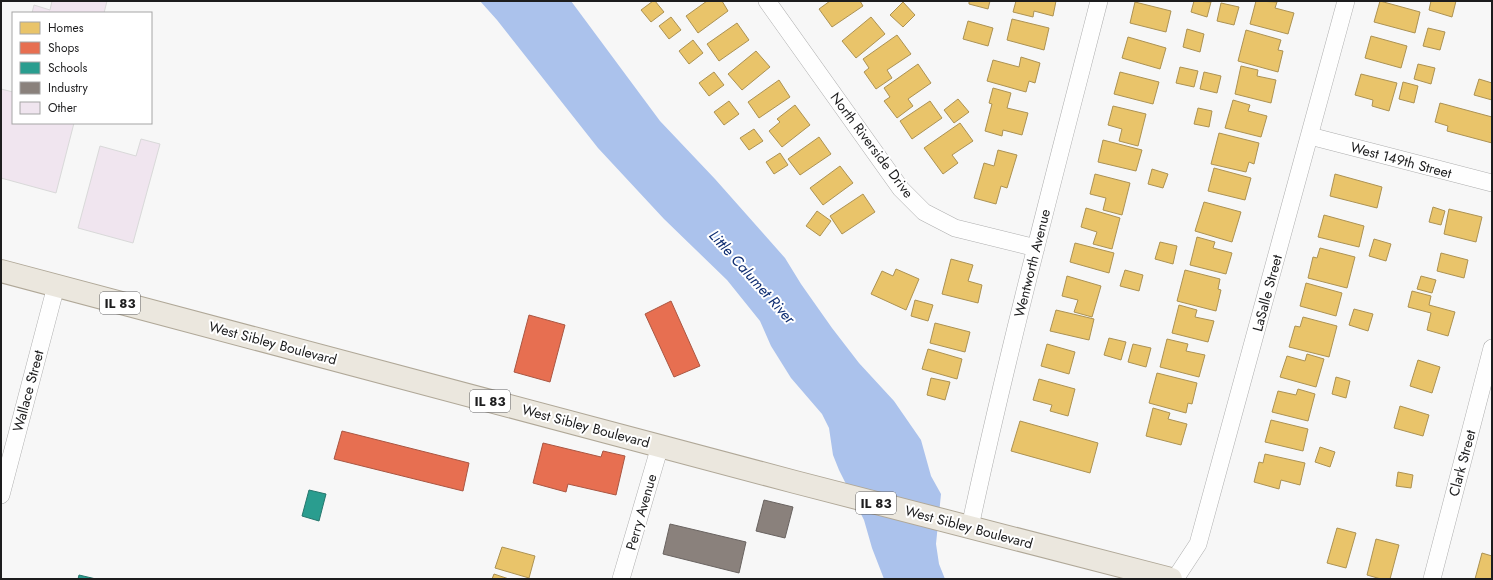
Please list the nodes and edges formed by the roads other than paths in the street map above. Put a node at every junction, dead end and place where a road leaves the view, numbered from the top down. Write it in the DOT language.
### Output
graph roads {
  1 [pos="767,1"];
  2 [pos="1100,1"];
  3 [pos="1346,1"];
  4 [pos="1310,136"];
  5 [pos="1492,183"];
  6 [pos="1036,248"];
  7 [pos="1,271"];
  8 [pos="56,286"];
  9 [pos="1492,348"];
  10 [pos="660,446"];
  11 [pos="1,496"];
  12 [pos="964,525"];
  13 [pos="621,579"];
  14 [pos="1171,579"];
  15 [pos="1175,579"];
  16 [pos="1432,579"];
  1 -- 6 [label="street, North Riverside Drive"];
  2 -- 6 [label="street, Wentworth Avenue"];
  3 -- 4 [label="street, LaSalle Street"];
  4 -- 5 [label="street, West 149th Street"];
  4 -- 15 [label="street, LaSalle Street"];
  6 -- 12 [label="street, Wentworth Avenue"];
  7 -- 8 [label="main road, West Sibley Boulevard / IL 83"];
  8 -- 10 [label="main road, West Sibley Boulevard / IL 83"];
  8 -- 11 [label="street, Wallace Street"];
  9 -- 16 [label="street, Clark Street"];
  10 -- 12 [label="main road, West Sibley Boulevard / IL 83"];
  10 -- 13 [label="street, Perry Avenue"];
  12 -- 14 [label="main road, West Sibley Boulevard / IL 83"];
}
